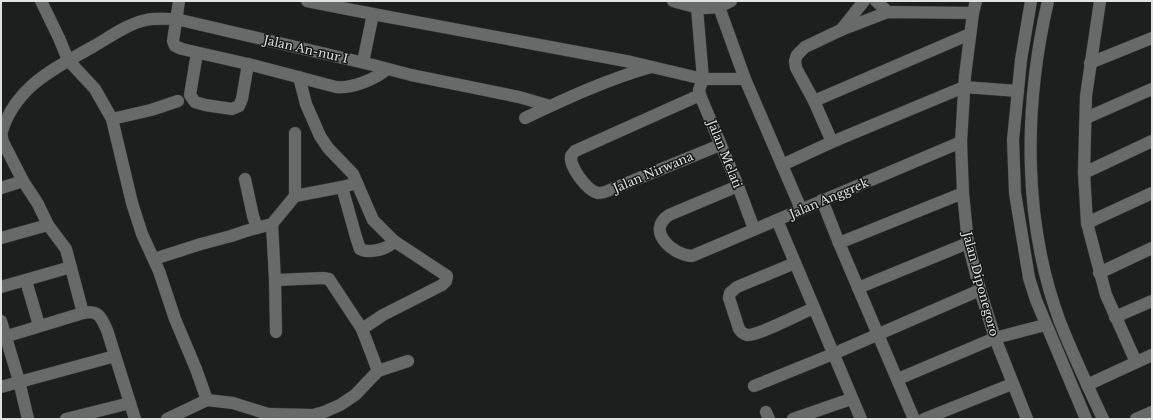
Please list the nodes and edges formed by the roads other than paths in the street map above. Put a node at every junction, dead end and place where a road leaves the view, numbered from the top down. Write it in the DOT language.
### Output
graph roads {
  1 [pos="41,1"];
  2 [pos="179,1"];
  3 [pos="310,1"];
  4 [pos="673,1"];
  5 [pos="731,1"];
  6 [pos="864,1"];
  7 [pos="876,1"];
  8 [pos="1031,1"];
  9 [pos="1048,1"];
  10 [pos="1100,1"];
  11 [pos="719,7"];
  12 [pos="975,7"];
  13 [pos="697,8"];
  14 [pos="888,12"];
  15 [pos="373,14"];
  16 [pos="176,19"];
  17 [pos="840,30"];
  18 [pos="970,34"];
  19 [pos="1152,38"];
  20 [pos="197,54"];
  21 [pos="68,60"];
  22 [pos="363,62"];
  23 [pos="1090,63"];
  24 [pos="248,64"];
  25 [pos="652,67"];
  26 [pos="387,69"];
  27 [pos="299,77"];
  28 [pos="703,78"];
  29 [pos="745,79"];
  30 [pos="964,87"];
  31 [pos="1152,89"];
  32 [pos="1018,91"];
  33 [pos="700,95"];
  34 [pos="178,101"];
  35 [pos="814,101"];
  36 [pos="550,106"];
  37 [pos="524,118"];
  38 [pos="1086,118"];
  39 [pos="112,119"];
  40 [pos="295,133"];
  41 [pos="1,134"];
  42 [pos="1152,141"];
  43 [pos="832,142"];
  44 [pos="961,142"];
  45 [pos="720,144"];
  46 [pos="782,165"];
  47 [pos="1084,173"];
  48 [pos="245,179"];
  49 [pos="24,181"];
  50 [pos="357,182"];
  51 [pos="738,186"];
  52 [pos="342,187"];
  53 [pos="1,188"];
  54 [pos="963,193"];
  55 [pos="1152,194"];
  56 [pos="295,196"];
  57 [pos="822,200"];
  58 [pos="801,209"];
  59 [pos="777,220"];
  60 [pos="272,224"];
  61 [pos="1087,224"];
  62 [pos="48,225"];
  63 [pos="257,228"];
  64 [pos="754,229"];
  65 [pos="1,238"];
  66 [pos="394,241"];
  67 [pos="839,243"];
  68 [pos="968,243"];
  69 [pos="1152,248"];
  70 [pos="154,259"];
  71 [pos="795,263"];
  72 [pos="71,267"];
  73 [pos="1099,272"];
  74 [pos="275,280"];
  75 [pos="26,281"];
  76 [pos="1,287"];
  77 [pos="858,288"];
  78 [pos="980,290"];
  79 [pos="1152,301"];
  80 [pos="814,308"];
  81 [pos="83,313"];
  82 [pos="1115,317"];
  83 [pos="1,321"];
  84 [pos="39,325"];
  85 [pos="1045,325"];
  86 [pos="362,329"];
  87 [pos="276,332"];
  88 [pos="878,334"];
  89 [pos="3,337"];
  90 [pos="995,338"];
  91 [pos="833,354"];
  92 [pos="1152,355"];
  93 [pos="116,356"];
  94 [pos="408,361"];
  95 [pos="1136,362"];
  96 [pos="378,371"];
  97 [pos="898,379"];
  98 [pos="19,381"];
  99 [pos="1012,384"];
  100 [pos="1087,385"];
  101 [pos="754,386"];
  102 [pos="1,387"];
  103 [pos="851,398"];
  104 [pos="207,400"];
  105 [pos="130,403"];
  106 [pos="1152,412"];
  107 [pos="268,416"];
  108 [pos="28,419"];
  109 [pos="66,419"];
  110 [pos="135,419"];
  111 [pos="167,419"];
  112 [pos="793,419"];
  113 [pos="861,419"];
  114 [pos="914,419"];
  115 [pos="924,419"];
  116 [pos="1027,419"];
  117 [pos="1086,419"];
  118 [pos="1103,419"];
  119 [pos="1136,419"];
  1 -- 21 [label="street"];
  2 -- 16 [label="street"];
  3 -- 15 [label="street"];
  4 -- 13 [label="street"];
  5 -- 11 [label="street"];
  6 -- 17 [label="street"];
  7 -- 14 [label="street"];
  8 -- 32 [label="street"];
  9 -- 100 [label="street"];
  10 -- 23 [label="street"];
  11 -- 13 [label="street"];
  11 -- 29 [label="street"];
  12 -- 14 [label="street"];
  12 -- 18 [label="street, Jalan Diponegoro"];
  13 -- 28 [label="street"];
  14 -- 17 [label="street"];
  15 -- 22 [label="street"];
  15 -- 25 [label="street"];
  16 -- 20 [label="street"];
  16 -- 21 [label="street, Jalan An-nur I"];
  16 -- 22 [label="street, Jalan An-nur I"];
  17 -- 35 [label="street"];
  18 -- 30 [label="street, Jalan Diponegoro"];
  18 -- 35 [label="street"];
  19 -- 23 [label="street"];
  20 -- 24 [label="street"];
  20 -- 24 [label="street"];
  21 -- 39 [label="street"];
  21 -- 41 [label="street, Jalan An-nur I"];
  22 -- 26 [label="street, Jalan An-nur I"];
  23 -- 38 [label="street"];
  24 -- 27 [label="street"];
  25 -- 28 [label="street"];
  25 -- 36 [label="street"];
  26 -- 27 [label="street"];
  26 -- 36 [label="street, Jalan An-nur I"];
  27 -- 50 [label="street"];
  28 -- 29 [label="street"];
  28 -- 33 [label="street"];
  29 -- 46 [label="street"];
  30 -- 32 [label="street"];
  30 -- 43 [label="street"];
  30 -- 44 [label="street, Jalan Diponegoro"];
  31 -- 38 [label="street"];
  32 -- 85 [label="street"];
  33 -- 45 [label="street, Jalan Melati"];
  33 -- 45 [label="street, Jalan Nirwana"];
  34 -- 39 [label="street"];
  35 -- 43 [label="street"];
  36 -- 37 [label="street"];
  38 -- 47 [label="street"];
  39 -- 70 [label="street"];
  40 -- 56 [label="street"];
  41 -- 49 [label="street"];
  42 -- 47 [label="street"];
  43 -- 46 [label="street"];
  44 -- 54 [label="street, Jalan Diponegoro"];
  44 -- 57 [label="street, Jalan Anggrek"];
  45 -- 51 [label="street, Jalan Melati"];
  46 -- 58 [label="street"];
  47 -- 61 [label="street"];
  48 -- 63 [label="street"];
  49 -- 53 [label="street"];
  49 -- 62 [label="street"];
  50 -- 52 [label="street"];
  50 -- 66 [label="street"];
  51 -- 64 [label="street, Jalan Melati"];
  51 -- 64 [label="street, Jalan Anggrek"];
  52 -- 56 [label="street"];
  52 -- 66 [label="street"];
  54 -- 67 [label="street"];
  54 -- 68 [label="street, Jalan Diponegoro"];
  55 -- 61 [label="street"];
  56 -- 60 [label="street"];
  57 -- 58 [label="street, Jalan Anggrek"];
  57 -- 67 [label="street"];
  58 -- 59 [label="street, Jalan Anggrek"];
  59 -- 64 [label="street, Jalan Anggrek"];
  59 -- 71 [label="street"];
  60 -- 63 [label="street"];
  60 -- 74 [label="street"];
  61 -- 73 [label="street"];
  62 -- 65 [label="street"];
  62 -- 72 [label="street"];
  63 -- 70 [label="street"];
  66 -- 86 [label="street"];
  67 -- 77 [label="street"];
  68 -- 77 [label="street"];
  68 -- 78 [label="street, Jalan Diponegoro"];
  69 -- 73 [label="street"];
  70 -- 104 [label="street"];
  71 -- 80 [label="street"];
  71 -- 80 [label="street"];
  72 -- 75 [label="street"];
  72 -- 81 [label="street"];
  73 -- 82 [label="street"];
  74 -- 86 [label="street"];
  74 -- 87 [label="street"];
  75 -- 76 [label="street"];
  75 -- 84 [label="street"];
  77 -- 88 [label="street"];
  78 -- 88 [label="street"];
  78 -- 90 [label="street, Jalan Diponegoro"];
  79 -- 82 [label="street"];
  80 -- 91 [label="street"];
  81 -- 84 [label="street"];
  81 -- 93 [label="street"];
  82 -- 95 [label="street"];
  83 -- 89 [label="street"];
  84 -- 89 [label="street"];
  85 -- 90 [label="street"];
  85 -- 117 [label="street"];
  86 -- 96 [label="street"];
  88 -- 91 [label="street"];
  88 -- 97 [label="street"];
  89 -- 98 [label="street"];
  90 -- 97 [label="street"];
  90 -- 99 [label="street, Jalan Diponegoro"];
  91 -- 101 [label="street"];
  91 -- 103 [label="street"];
  92 -- 95 [label="street"];
  93 -- 98 [label="street"];
  93 -- 105 [label="street"];
  94 -- 96 [label="street"];
  95 -- 100 [label="street"];
  96 -- 107 [label="street"];
  97 -- 114 [label="street"];
  98 -- 102 [label="street"];
  98 -- 108 [label="street"];
  99 -- 115 [label="street"];
  99 -- 116 [label="street, Jalan Diponegoro"];
  100 -- 118 [label="street"];
  103 -- 112 [label="street"];
  103 -- 113 [label="street"];
  104 -- 107 [label="street"];
  104 -- 111 [label="street"];
  105 -- 109 [label="street"];
  105 -- 110 [label="street"];
  106 -- 119 [label="street"];
}
